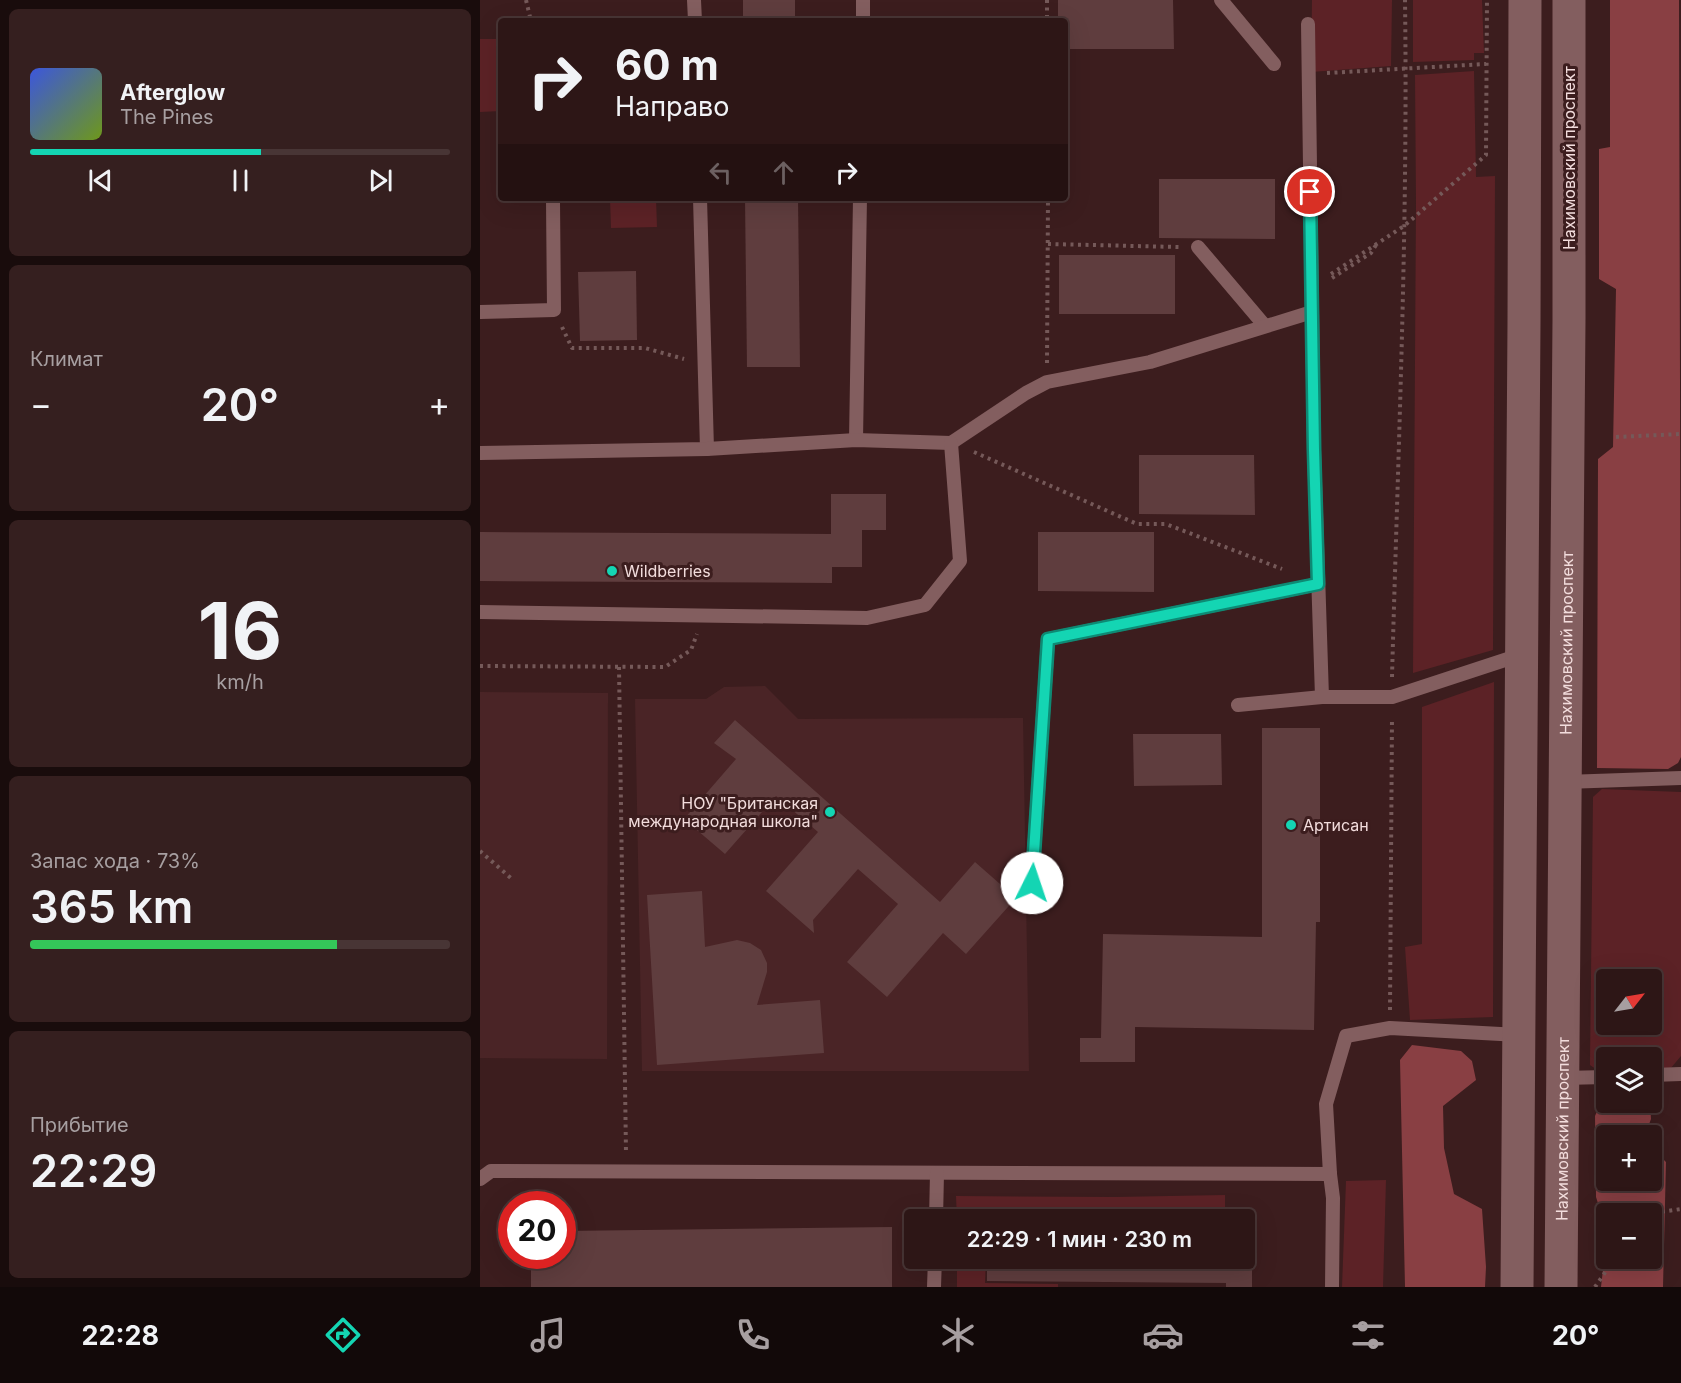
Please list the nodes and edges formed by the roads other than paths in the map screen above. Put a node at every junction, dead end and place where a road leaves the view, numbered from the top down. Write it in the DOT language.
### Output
graph roads {
  1 [pos="694,0"];
  2 [pos="863,0"];
  3 [pos="1221,0"];
  4 [pos="1525,0"];
  5 [pos="1569,0"];
  6 [pos="695,18"];
  7 [pos="863,18"];
  8 [pos="1308,24"];
  9 [pos="1274,64"];
  10 [pos="553,201"];
  11 [pos="700,201"];
  12 [pos="860,201"];
  13 [pos="1198,247"];
  14 [pos="480,312"];
  15 [pos="1312,312"];
  16 [pos="1265,326"];
  17 [pos="856,440"];
  18 [pos="951,442"];
  19 [pos="707,449"];
  20 [pos="480,453"];
  21 [pos="1318,584"];
  22 [pos="480,612"];
  23 [pos="1522,654"];
  24 [pos="1322,698"];
  25 [pos="1238,705"];
  26 [pos="1681,778"];
  27 [pos="1565,782"];
  28 [pos="1032,883"];
  29 [pos="1519,1035"];
  30 [pos="1681,1074"];
  31 [pos="1662,1075"];
  32 [pos="1596,1077"];
  33 [pos="1563,1078"];
  34 [pos="937,1173"];
  35 [pos="1330,1174"];
  36 [pos="480,1179"];
  37 [pos="936,1209"];
  38 [pos="934,1269"];
  39 [pos="934,1287"];
  40 [pos="1332,1287"];
  41 [pos="1517,1287"];
  42 [pos="1561,1287"];
  1 -- 6 [label="lane"];
  2 -- 7 [label="lane"];
  3 -- 9 [label="lane"];
  4 -- 23 [label="main road"];
  5 -- 27 [label="main road, Нахимовский проспект"];
  8 -- 15 [label="lane"];
  10 -- 14 [label="lane"];
  11 -- 19 [label="lane"];
  12 -- 17 [label="lane"];
  13 -- 16 [label="lane"];
  15 -- 16 [label="lane"];
  15 -- 21 [label="lane"];
  16 -- 18 [label="lane"];
  17 -- 18 [label="lane"];
  17 -- 19 [label="lane"];
  18 -- 22 [label="lane"];
  19 -- 20 [label="lane"];
  21 -- 24 [label="lane"];
  21 -- 28 [label="lane"];
  23 -- 24 [label="lane"];
  23 -- 29 [label="main road"];
  24 -- 25 [label="lane"];
  26 -- 27 [label="lane"];
  27 -- 33 [label="main road, Нахимовский проспект"];
  29 -- 35 [label="lane"];
  29 -- 41 [label="main road"];
  30 -- 31 [label="lane"];
  32 -- 33 [label="lane"];
  33 -- 42 [label="main road, Нахимовский проспект"];
  34 -- 35 [label="lane"];
  34 -- 36 [label="lane"];
  34 -- 37 [label="lane"];
  35 -- 40 [label="lane"];
  38 -- 39 [label="lane"];
}
